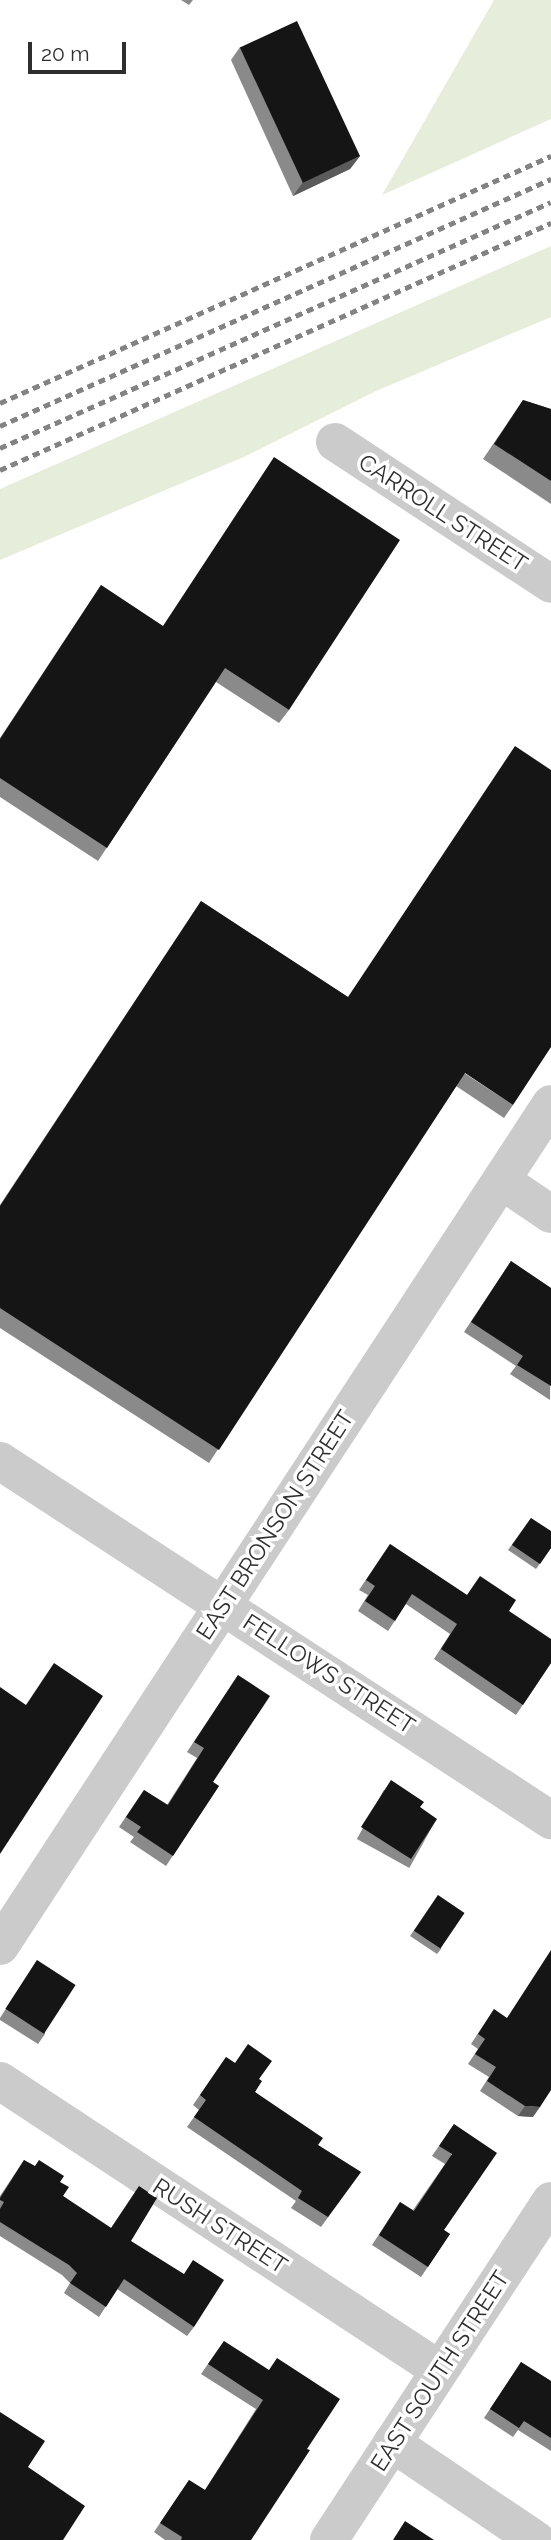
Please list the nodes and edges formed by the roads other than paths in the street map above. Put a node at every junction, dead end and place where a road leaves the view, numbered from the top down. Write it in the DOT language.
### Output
graph roads {
  1 [pos="335,442"];
  2 [pos="551,584"];
  3 [pos="551,1104"];
  4 [pos="502,1181"];
  5 [pos="551,1214"];
  6 [pos="0,1461"];
  7 [pos="223,1605"];
  8 [pos="551,1820"];
  9 [pos="0,1946"];
  10 [pos="0,2081"];
  11 [pos="551,2201"];
  12 [pos="440,2370"];
  13 [pos="392,2443"];
  14 [pos="329,2540"];
  15 [pos="536,2540"];
  1 -- 2 [label="street, CARROLL STREET"];
  3 -- 4 [label="street, EAST BRONSON STREET"];
  4 -- 5 [label="street"];
  4 -- 7 [label="street, EAST BRONSON STREET"];
  6 -- 7 [label="street, FELLOWS STREET"];
  7 -- 8 [label="street, FELLOWS STREET"];
  7 -- 9 [label="street, EAST BRONSON STREET"];
  10 -- 12 [label="street, RUSH STREET"];
  11 -- 12 [label="street, EAST SOUTH STREET"];
  12 -- 13 [label="street, EAST SOUTH STREET"];
  13 -- 14 [label="street, EAST SOUTH STREET"];
  13 -- 15 [label="street"];
}
